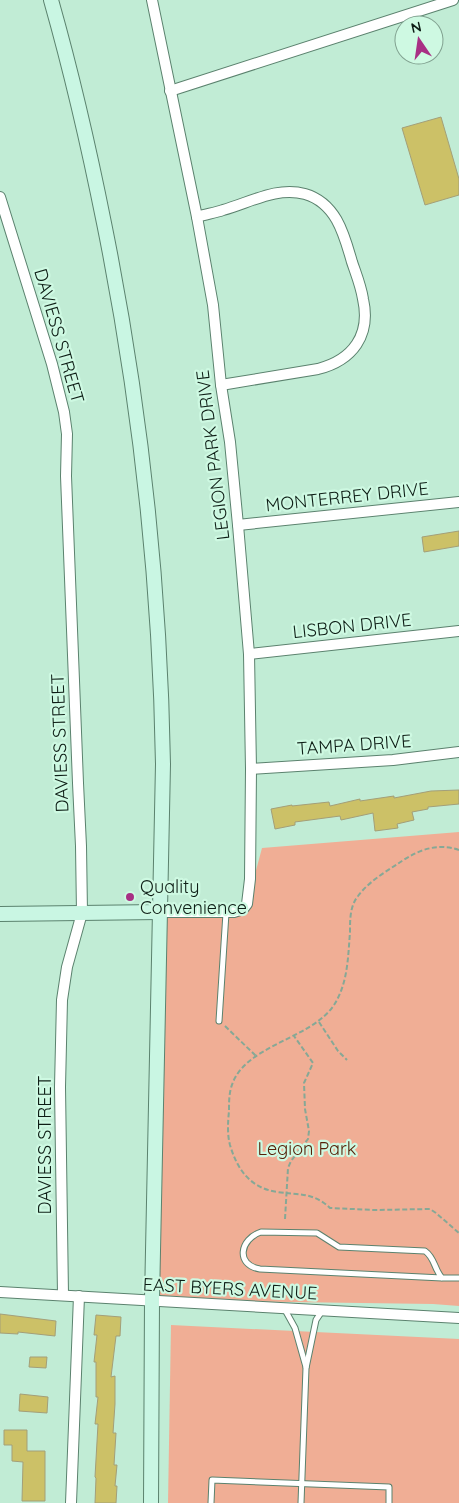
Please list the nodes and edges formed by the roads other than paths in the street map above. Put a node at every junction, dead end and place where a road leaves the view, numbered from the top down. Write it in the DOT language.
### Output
graph roads {
  1 [pos="51,0"];
  2 [pos="152,0"];
  3 [pos="453,0"];
  4 [pos="170,91"];
  5 [pos="0,196"];
  6 [pos="198,216"];
  7 [pos="220,385"];
  8 [pos="459,502"];
  9 [pos="238,525"];
  10 [pos="459,631"];
  11 [pos="249,654"];
  12 [pos="459,752"];
  13 [pos="251,769"];
  14 [pos="159,912"];
  15 [pos="82,913"];
  16 [pos="226,913"];
  17 [pos="0,914"];
  18 [pos="219,1022"];
  19 [pos="442,1278"];
  20 [pos="459,1278"];
  21 [pos="0,1292"];
  22 [pos="63,1295"];
  23 [pos="79,1296"];
  24 [pos="152,1300"];
  25 [pos="284,1308"];
  26 [pos="322,1310"];
  27 [pos="459,1318"];
  28 [pos="306,1368"];
  29 [pos="302,1484"];
  30 [pos="71,1503"];
  31 [pos="151,1503"];
  32 [pos="211,1503"];
  33 [pos="301,1503"];
  34 [pos="389,1503"];
  1 -- 14 [label="street"];
  2 -- 4 [label="street, LEGION PARK DRIVE"];
  3 -- 4 [label="street"];
  4 -- 6 [label="street, LEGION PARK DRIVE"];
  5 -- 15 [label="street, DAVIESS STREET"];
  6 -- 7 [label="street, LEGION PARK DRIVE"];
  6 -- 7 [label="street"];
  7 -- 9 [label="street, LEGION PARK DRIVE"];
  8 -- 9 [label="street, MONTERREY DRIVE"];
  9 -- 11 [label="street, LEGION PARK DRIVE"];
  10 -- 11 [label="street, LISBON DRIVE"];
  11 -- 13 [label="street, LEGION PARK DRIVE"];
  12 -- 13 [label="street, TAMPA DRIVE"];
  13 -- 16 [label="street, LEGION PARK DRIVE"];
  14 -- 15 [label="street"];
  14 -- 16 [label="street"];
  14 -- 24 [label="street"];
  15 -- 17 [label="street"];
  15 -- 22 [label="street, DAVIESS STREET"];
  16 -- 18 [label="lane"];
  19 -- 19 [label="lane"];
  19 -- 20 [label="lane"];
  21 -- 22 [label="street, EAST BYERS AVENUE"];
  22 -- 23 [label="street, EAST BYERS AVENUE"];
  23 -- 24 [label="street, EAST BYERS AVENUE"];
  23 -- 30 [label="street"];
  24 -- 25 [label="street, EAST BYERS AVENUE"];
  24 -- 31 [label="street"];
  25 -- 26 [label="street, EAST BYERS AVENUE"];
  25 -- 28 [label="lane"];
  26 -- 27 [label="street, EAST BYERS AVENUE"];
  26 -- 28 [label="lane"];
  28 -- 29 [label="lane"];
  29 -- 32 [label="lane"];
  29 -- 33 [label="lane"];
  29 -- 34 [label="lane"];
}
